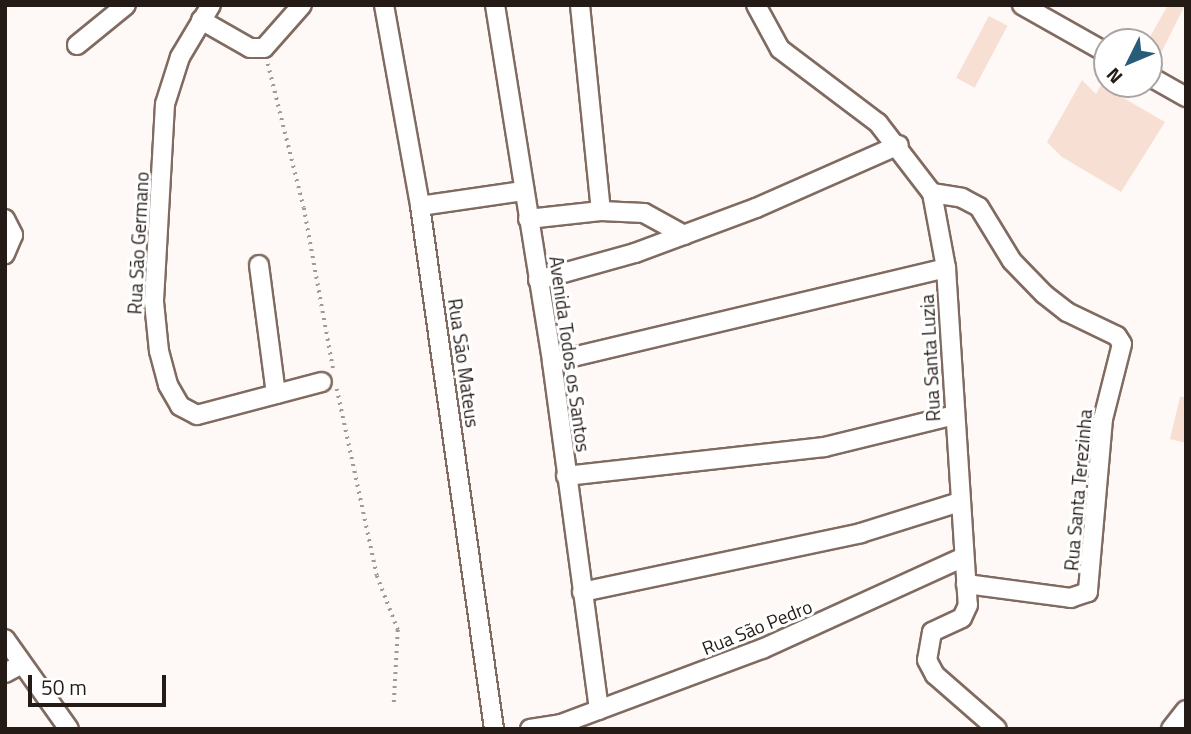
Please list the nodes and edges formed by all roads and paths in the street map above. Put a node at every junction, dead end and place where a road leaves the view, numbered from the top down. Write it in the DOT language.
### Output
graph roads {
  1 [pos="125,5"];
  2 [pos="302,5"];
  3 [pos="384,5"];
  4 [pos="495,5"];
  5 [pos="579,5"];
  6 [pos="756,5"];
  7 [pos="1022,5"];
  8 [pos="206,13"];
  9 [pos="77,45"];
  10 [pos="1093,45"];
  11 [pos="1163,84"];
  12 [pos="1186,97"];
  13 [pos="898,145"];
  14 [pos="523,191"];
  15 [pos="932,193"];
  16 [pos="420,206"];
  17 [pos="601,211"];
  18 [pos="5,219"];
  19 [pos="528,219"];
  20 [pos="684,235"];
  21 [pos="5,254"];
  22 [pos="259,265"];
  23 [pos="946,268"];
  24 [pos="538,280"];
  25 [pos="552,362"];
  26 [pos="322,382"];
  27 [pos="276,394"];
  28 [pos="954,415"];
  29 [pos="566,476"];
  30 [pos="960,502"];
  31 [pos="964,557"];
  32 [pos="966,584"];
  33 [pos="582,592"];
  34 [pos="5,639"];
  35 [pos="22,664"];
  36 [pos="5,673"];
  37 [pos="599,710"];
  38 [pos="1186,710"];
  39 [pos="562,726"];
  40 [pos="69,729"];
  41 [pos="494,729"];
  42 [pos="530,729"];
  43 [pos="997,729"];
  44 [pos="1171,729"];
  1 -- 9 [label="street"];
  2 -- 8 [label="street"];
  3 -- 16 [label="street, Rua São Mateus"];
  4 -- 14 [label="street, Avenida Todos os Santos"];
  5 -- 17 [label="street"];
  6 -- 13 [label="street, Rua Santa Luzia"];
  7 -- 10 [label="street"];
  8 -- 27 [label="street, Rua São Germano"];
  11 -- 12 [label="street"];
  13 -- 15 [label="street, Rua Santa Luzia"];
  13 -- 20 [label="street"];
  14 -- 16 [label="street"];
  14 -- 19 [label="street, Avenida Todos os Santos"];
  15 -- 23 [label="street, Rua Santa Luzia"];
  15 -- 32 [label="street, Rua Santa Terezinha"];
  16 -- 41 [label="street, Rua São Mateus"];
  17 -- 19 [label="street"];
  17 -- 20 [label="street"];
  18 -- 21 [label="street"];
  19 -- 24 [label="street, Avenida Todos os Santos"];
  20 -- 24 [label="street"];
  22 -- 27 [label="street"];
  23 -- 25 [label="street"];
  23 -- 28 [label="street, Rua Santa Luzia"];
  24 -- 25 [label="street, Avenida Todos os Santos"];
  25 -- 29 [label="street, Avenida Todos os Santos"];
  26 -- 27 [label="street, Rua São Germano"];
  28 -- 29 [label="street"];
  28 -- 30 [label="street, Rua Santa Luzia"];
  29 -- 33 [label="street, Avenida Todos os Santos"];
  30 -- 31 [label="street, Rua Santa Luzia"];
  30 -- 33 [label="street"];
  31 -- 32 [label="street, Rua Santa Luzia"];
  31 -- 37 [label="street, Rua São Pedro"];
  32 -- 43 [label="street, Rua Santa Luzia"];
  33 -- 37 [label="street, Avenida Todos os Santos"];
  34 -- 35 [label="street"];
  35 -- 36 [label="street"];
  35 -- 40 [label="street"];
  37 -- 39 [label="street, Rua São Pedro"];
  38 -- 44 [label="street"];
  39 -- 42 [label="street"];
}
